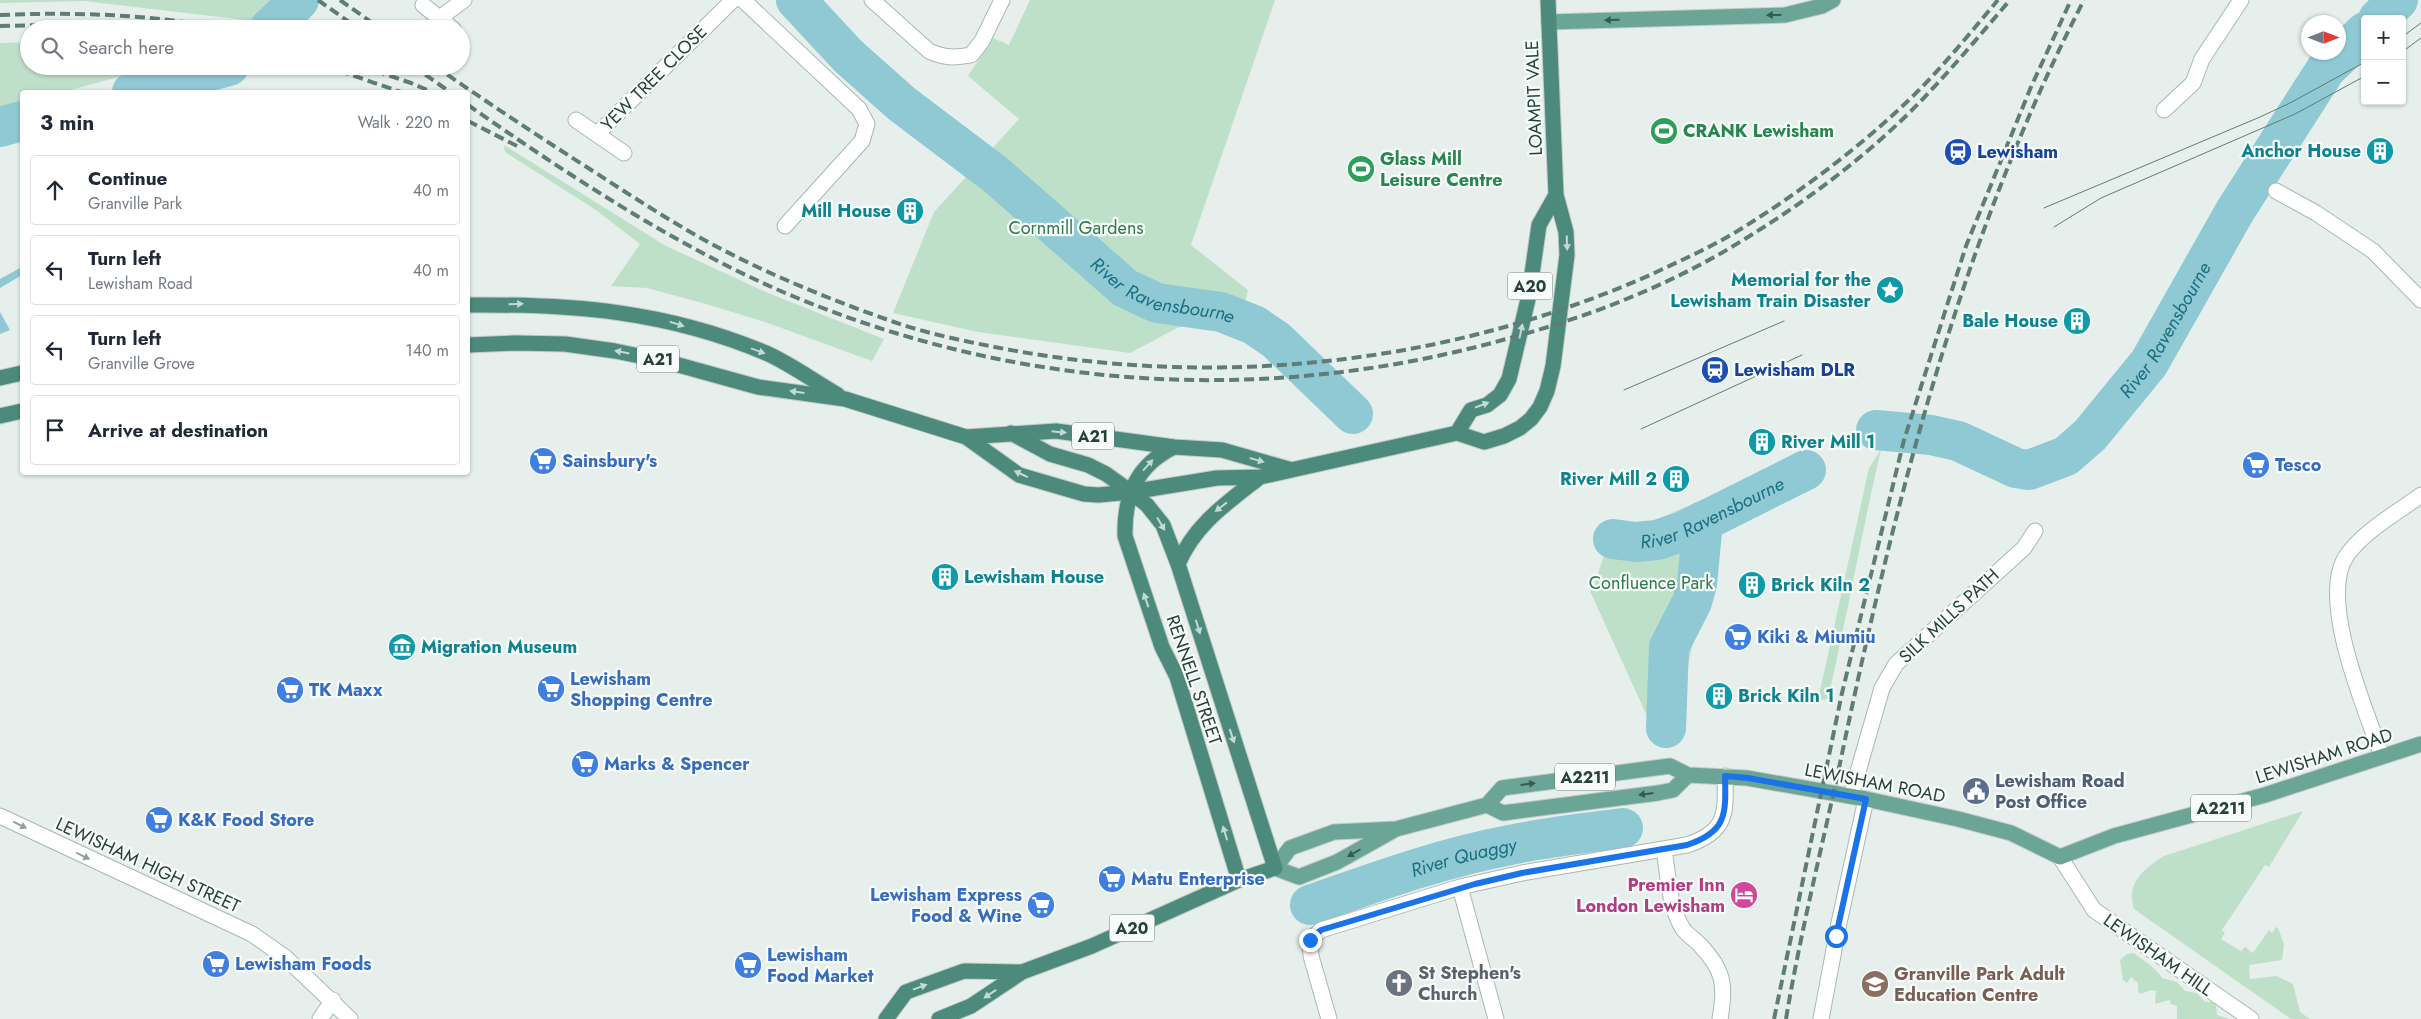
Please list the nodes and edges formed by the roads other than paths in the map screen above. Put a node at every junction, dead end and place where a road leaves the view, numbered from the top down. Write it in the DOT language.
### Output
graph roads {
  1 [pos="464,0"];
  2 [pos="733,0"];
  3 [pos="743,0"];
  4 [pos="872,0"];
  5 [pos="1002,0"];
  6 [pos="1548,0"];
  7 [pos="1833,0"];
  8 [pos="2241,0"];
  9 [pos="423,5"];
  10 [pos="441,17"];
  11 [pos="444,20"];
  12 [pos="1549,22"];
  13 [pos="2164,110"];
  14 [pos="576,120"];
  15 [pos="597,134"];
  16 [pos="624,153"];
  17 [pos="2276,190"];
  18 [pos="1556,195"];
  19 [pos="785,226"];
  20 [pos="2421,300"];
  21 [pos="470,305"];
  22 [pos="470,345"];
  23 [pos="20,374"];
  24 [pos="0,378"];
  25 [pos="845,399"];
  26 [pos="20,411"];
  27 [pos="0,416"];
  28 [pos="1011,433"];
  29 [pos="1457,433"];
  30 [pos="966,437"];
  31 [pos="1174,447"];
  32 [pos="1296,469"];
  33 [pos="1260,477"];
  34 [pos="1131,492"];
  35 [pos="2421,495"];
  36 [pos="2035,532"];
  37 [pos="1178,564"];
  38 [pos="2421,744"];
  39 [pos="2382,756"];
  40 [pos="1688,775"];
  41 [pos="1725,776"];
  42 [pos="1851,796"];
  43 [pos="1866,799"];
  44 [pos="1487,804"];
  45 [pos="0,816"];
  46 [pos="1396,828"];
  47 [pos="1664,849"];
  48 [pos="2060,857"];
  49 [pos="1275,868"];
  50 [pos="1239,880"];
  51 [pos="1460,888"];
  52 [pos="1022,972"];
  53 [pos="333,1000"];
  54 [pos="320,1019"];
  55 [pos="350,1019"];
  56 [pos="886,1019"];
  57 [pos="939,1019"];
  58 [pos="1329,1019"];
  59 [pos="1496,1019"];
  60 [pos="1720,1019"];
  61 [pos="1821,1019"];
  62 [pos="2251,1019"];
  1 -- 10 [label="street"];
  2 -- 15 [label="street, YEW TREE CLOSE"];
  3 -- 19 [label="street"];
  4 -- 5 [label="street"];
  6 -- 12 [label="highway, LOAMPIT VALE / A20"];
  7 -- 12 [label="main road, one-way"];
  8 -- 13 [label="street"];
  9 -- 10 [label="street"];
  10 -- 11 [label="street"];
  12 -- 18 [label="highway, LOAMPIT VALE / A20"];
  14 -- 15 [label="street, YEW TREE CLOSE"];
  15 -- 16 [label="street, YEW TREE CLOSE"];
  17 -- 20 [label="street"];
  29 -- 18 [label="highway, A20, one-way"];
  18 -- 29 [label="highway, LOAMPIT VALE / A20, one-way"];
  21 -- 25 [label="highway, A21, one-way"];
  25 -- 22 [label="highway, A21, one-way"];
  23 -- 24 [label="highway"];
  25 -- 30 [label="highway, A21"];
  26 -- 27 [label="highway"];
  28 -- 30 [label="highway, A21"];
  28 -- 31 [label="highway, A21, one-way"];
  28 -- 34 [label="highway, A21"];
  29 -- 32 [label="highway"];
  34 -- 30 [label="highway, A21, one-way"];
  31 -- 32 [label="highway, one-way"];
  34 -- 31 [label="highway, RENNELL STREET, one-way"];
  32 -- 33 [label="highway"];
  33 -- 34 [label="highway, A21"];
  33 -- 37 [label="highway, one-way"];
  34 -- 37 [label="highway, RENNELL STREET / A21, one-way"];
  50 -- 34 [label="highway, RENNELL STREET, one-way"];
  35 -- 39 [label="street"];
  36 -- 42 [label="street, SILK MILLS PATH"];
  37 -- 49 [label="highway, RENNELL STREET, one-way"];
  38 -- 39 [label="main road, LEWISHAM ROAD / A2211"];
  39 -- 48 [label="main road, LEWISHAM ROAD / A2211"];
  40 -- 41 [label="main road, LEWISHAM ROAD / A2211"];
  40 -- 44 [label="main road, A2211, one-way"];
  44 -- 40 [label="main road, LEWISHAM ROAD / A2211, one-way"];
  41 -- 42 [label="main road, LEWISHAM ROAD / A2211"];
  41 -- 47 [label="street"];
  42 -- 43 [label="main road, LEWISHAM ROAD / A2211"];
  43 -- 48 [label="main road, LEWISHAM ROAD / A2211"];
  43 -- 61 [label="street"];
  44 -- 46 [label="main road, LEWISHAM ROAD / A2211"];
  45 -- 53 [label="street, LEWISHAM HIGH STREET, one-way"];
  46 -- 49 [label="main road, LEWISHAM ROAD / A2211"];
  46 -- 49 [label="main road, LEWISHAM ROAD / A2211, one-way"];
  47 -- 51 [label="street"];
  47 -- 60 [label="street"];
  48 -- 62 [label="street, LEWISHAM HILL"];
  49 -- 50 [label="highway, A20"];
  50 -- 52 [label="highway, A20"];
  51 -- 58 [label="street"];
  51 -- 59 [label="street"];
  56 -- 52 [label="highway, A20, one-way"];
  52 -- 57 [label="highway, A20, one-way"];
  53 -- 54 [label="street"];
  53 -- 55 [label="street, LEWISHAM HIGH STREET"];
}
